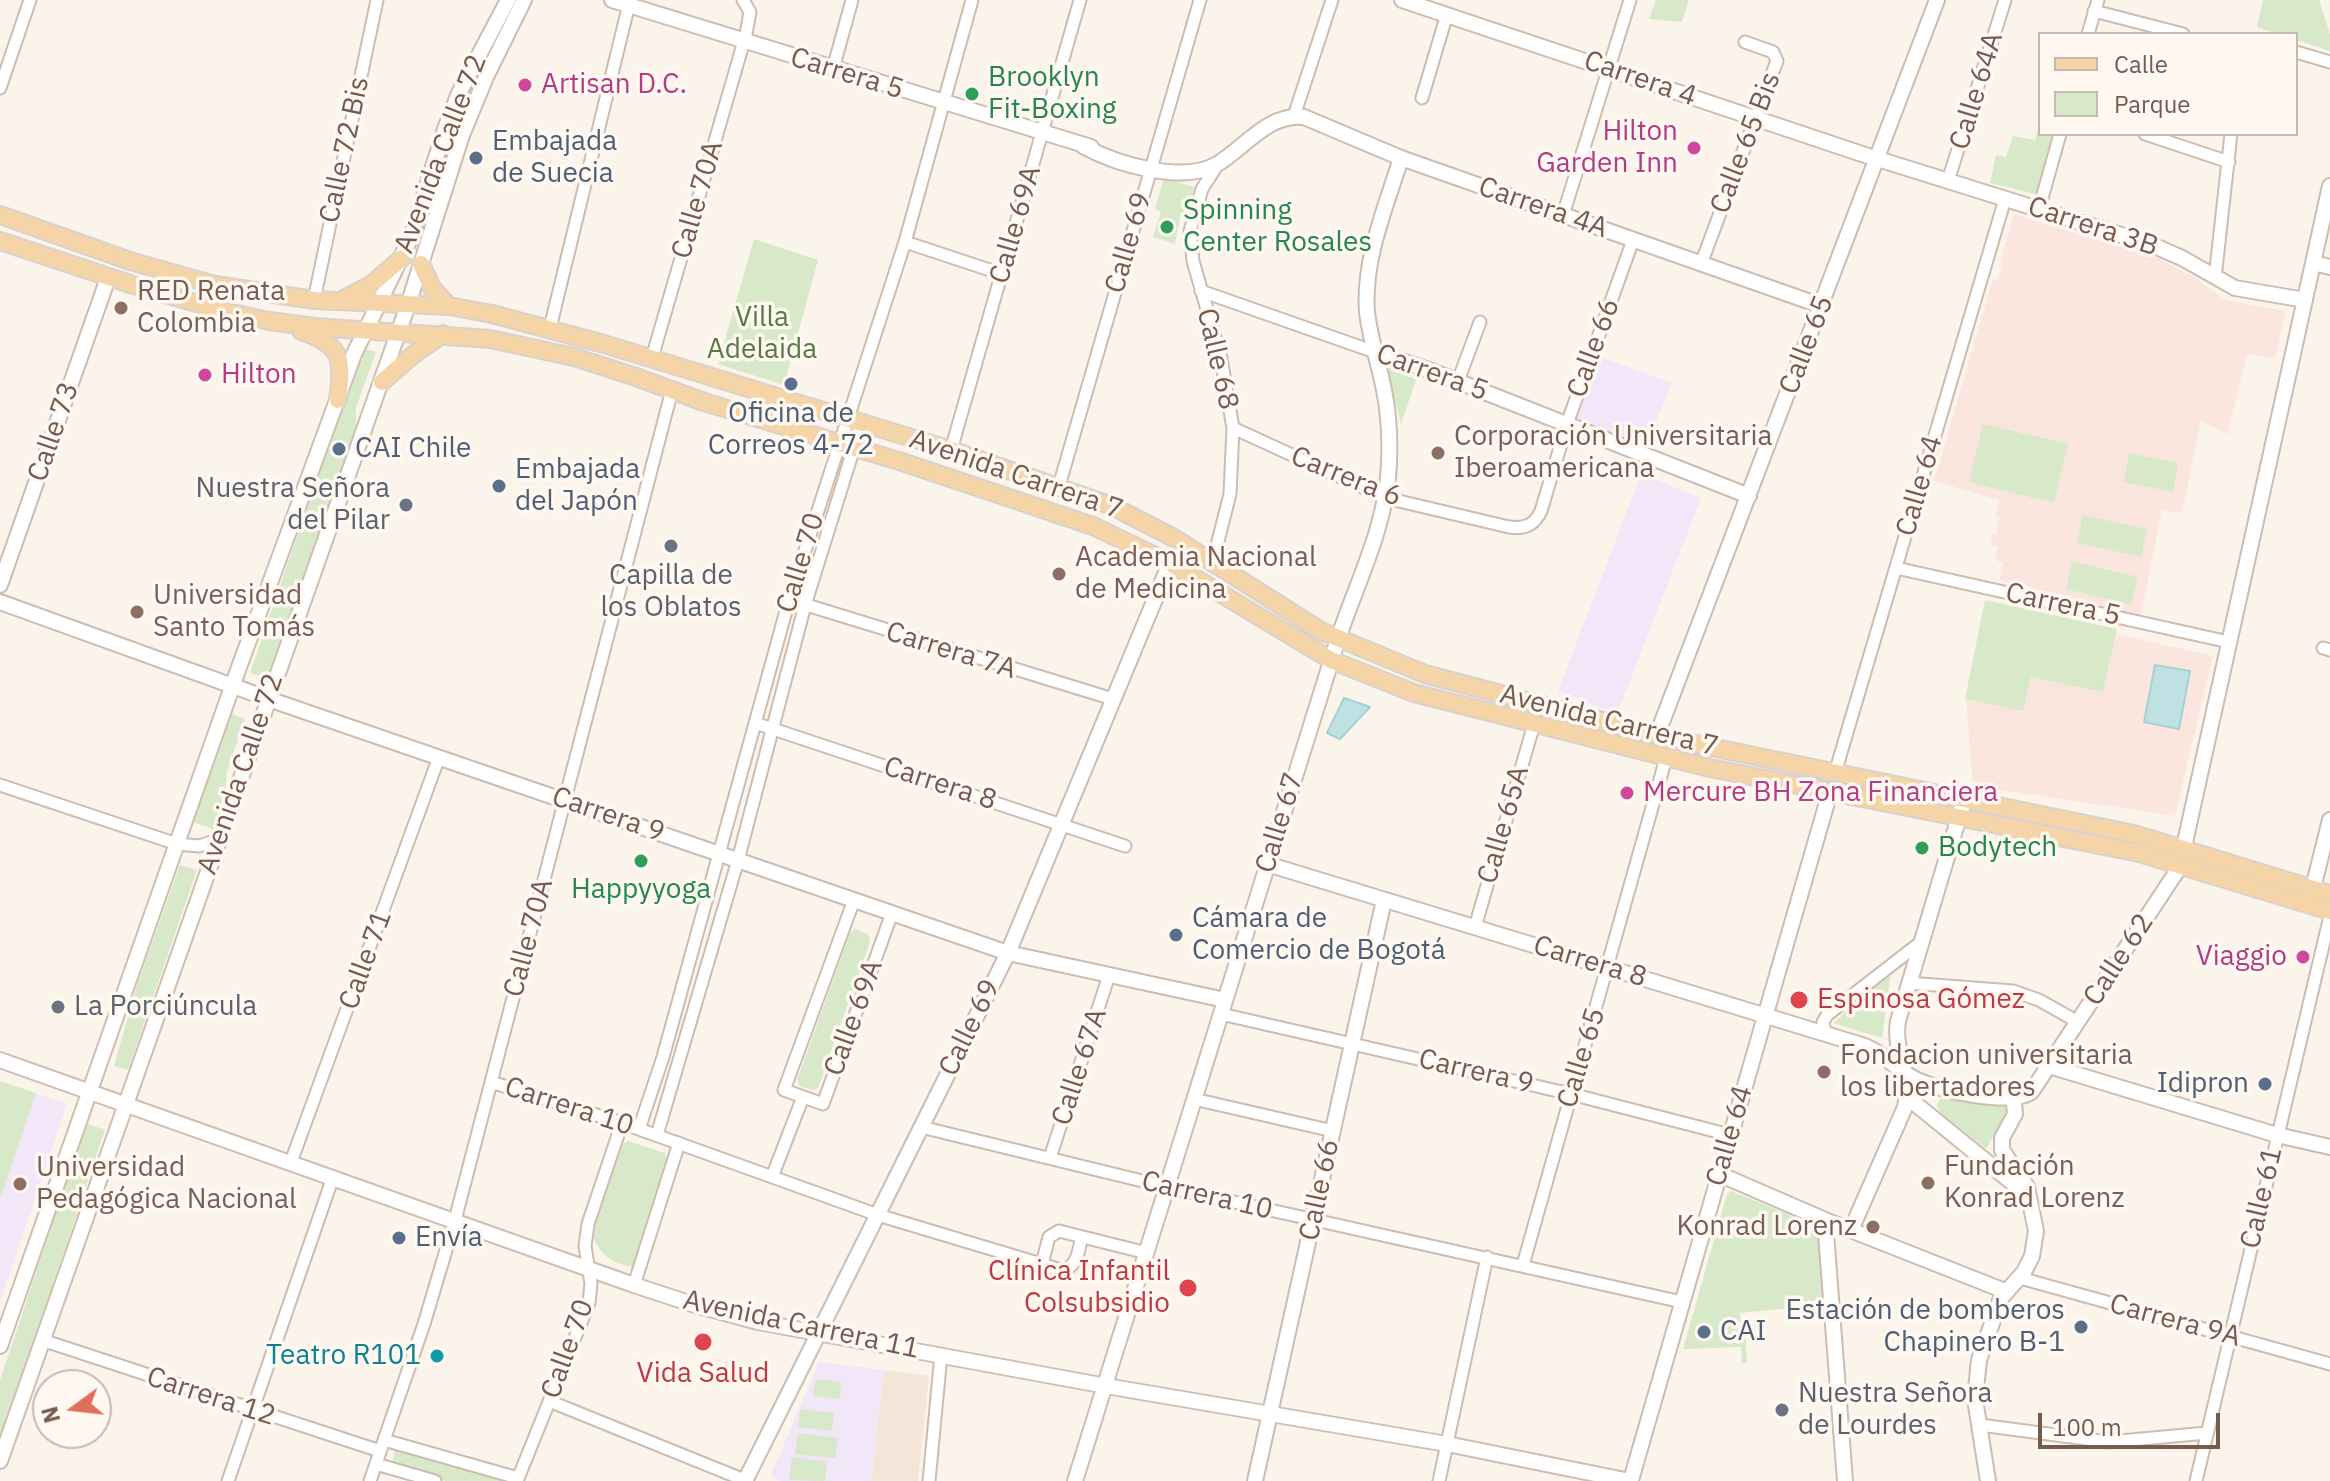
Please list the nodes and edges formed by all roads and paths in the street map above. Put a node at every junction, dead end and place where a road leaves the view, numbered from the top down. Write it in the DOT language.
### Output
graph roads {
  1 [pos="30,0"];
  2 [pos="377,0"];
  3 [pos="508,0"];
  4 [pos="524,0"];
  5 [pos="612,0"];
  6 [pos="743,0"];
  7 [pos="852,0"];
  8 [pos="972,0"];
  9 [pos="1080,0"];
  10 [pos="1200,0"];
  11 [pos="1332,0"];
  12 [pos="1402,0"];
  13 [pos="1630,0"];
  14 [pos="1937,0"];
  15 [pos="2005,0"];
  16 [pos="629,3"];
  17 [pos="2096,6"];
  18 [pos="1447,14"];
  19 [pos="2089,32"];
  20 [pos="2177,32"];
  21 [pos="744,42"];
  22 [pos="1745,42"];
  23 [pos="2298,53"];
  24 [pos="2330,62"];
  25 [pos="833,69"];
  26 [pos="1609,69"];
  27 [pos="0,88"];
  28 [pos="1422,98"];
  29 [pos="945,103"];
  30 [pos="1294,116"];
  31 [pos="1754,118"];
  32 [pos="1042,133"];
  33 [pos="2059,136"];
  34 [pos="2151,136"];
  35 [pos="2231,136"];
  36 [pos="1401,158"];
  37 [pos="1878,159"];
  38 [pos="2229,162"];
  39 [pos="1219,163"];
  40 [pos="1151,168"];
  41 [pos="1948,181"];
  42 [pos="2330,186"];
  43 [pos="2005,199"];
  44 [pos="2039,209"];
  45 [pos="0,215"];
  46 [pos="1563,215"];
  47 [pos="1633,240"];
  48 [pos="0,241"];
  49 [pos="905,242"];
  50 [pos="402,258"];
  51 [pos="2313,263"];
  52 [pos="421,264"];
  53 [pos="1701,264"];
  54 [pos="2330,267"];
  55 [pos="1002,274"];
  56 [pos="108,278"];
  57 [pos="2215,278"];
  58 [pos="1201,291"];
  59 [pos="314,300"];
  60 [pos="2305,300"];
  61 [pos="339,302"];
  62 [pos="379,303"];
  63 [pos="408,305"];
  64 [pos="449,306"];
  65 [pos="1822,306"];
  66 [pos="269,321"];
  67 [pos="1480,322"];
  68 [pos="550,328"];
  69 [pos="366,330"];
  70 [pos="399,332"];
  71 [pos="443,334"];
  72 [pos="1375,352"];
  73 [pos="652,358"];
  74 [pos="1458,381"];
  75 [pos="382,382"];
  76 [pos="672,390"];
  77 [pos="338,400"];
  78 [pos="856,421"];
  79 [pos="1567,424"];
  80 [pos="1233,428"];
  81 [pos="847,446"];
  82 [pos="951,450"];
  83 [pos="1059,486"];
  84 [pos="1749,496"];
  85 [pos="1386,498"];
  86 [pos="814,522"];
  87 [pos="830,525"];
  88 [pos="1509,527"];
  89 [pos="806,545"];
  90 [pos="822,550"];
  91 [pos="1213,561"];
  92 [pos="1170,563"];
  93 [pos="1896,568"];
  94 [pos="0,585"];
  95 [pos="789,600"];
  96 [pos="0,602"];
  97 [pos="805,605"];
  98 [pos="1338,639"];
  99 [pos="2229,642"];
  100 [pos="1331,660"];
  101 [pos="769,673"];
  102 [pos="785,677"];
  103 [pos="233,686"];
  104 [pos="267,698"];
  105 [pos="1113,699"];
  106 [pos="755,723"];
  107 [pos="1534,724"];
  108 [pos="771,728"];
  109 [pos="1657,735"];
  110 [pos="439,757"];
  111 [pos="1666,758"];
  112 [pos="1835,773"];
  113 [pos="0,785"];
  114 [pos="1830,792"];
  115 [pos="734,796"];
  116 [pos="1965,799"];
  117 [pos="565,800"];
  118 [pos="753,801"];
  119 [pos="1959,817"];
  120 [pos="2330,820"];
  121 [pos="1061,824"];
  122 [pos="217,840"];
  123 [pos="177,844"];
  124 [pos="1125,846"];
  125 [pos="2184,847"];
  126 [pos="718,852"];
  127 [pos="738,860"];
  128 [pos="1267,864"];
  129 [pos="2181,865"];
  130 [pos="2313,888"];
  131 [pos="2330,894"];
  132 [pos="854,900"];
  133 [pos="1384,900"];
  134 [pos="892,913"];
  135 [pos="2330,913"];
  136 [pos="699,922"];
  137 [pos="1475,927"];
  138 [pos="719,928"];
  139 [pos="1921,942"];
  140 [pos="1008,953"];
  141 [pos="1609,968"];
  142 [pos="1109,975"];
  143 [pos="1908,983"];
  144 [pos="682,986"];
  145 [pos="700,990"];
  146 [pos="1223,1007"];
  147 [pos="1765,1016"];
  148 [pos="2078,1022"];
  149 [pos="1825,1034"];
  150 [pos="1352,1045"];
  151 [pos="663,1057"];
  152 [pos="0,1060"];
  153 [pos="679,1061"];
  154 [pos="2049,1066"];
  155 [pos="1906,1073"];
  156 [pos="491,1082"];
  157 [pos="1947,1089"];
  158 [pos="89,1091"];
  159 [pos="1571,1094"];
  160 [pos="803,1097"];
  161 [pos="1907,1097"];
  162 [pos="1194,1099"];
  163 [pos="2011,1099"];
  164 [pos="125,1104"];
  165 [pos="1936,1118"];
  166 [pos="622,1123"];
  167 [pos="921,1127"];
  168 [pos="639,1129"];
  169 [pos="1333,1131"];
  170 [pos="657,1135"];
  171 [pos="1730,1135"];
  172 [pos="2277,1135"];
  173 [pos="679,1143"];
  174 [pos="2330,1147"];
  175 [pos="1050,1158"];
  176 [pos="291,1162"];
  177 [pos="1719,1174"];
  178 [pos="333,1177"];
  179 [pos="772,1177"];
  180 [pos="1167,1187"];
  181 [pos="2031,1201"];
  182 [pos="878,1215"];
  183 [pos="455,1220"];
  184 [pos="1313,1220"];
  185 [pos="1825,1220"];
  186 [pos="1851,1230"];
  187 [pos="1082,1237"];
  188 [pos="1147,1253"];
  189 [pos="1487,1257"];
  190 [pos="1042,1264"];
  191 [pos="1523,1265"];
  192 [pos="587,1268"];
  193 [pos="2020,1278"];
  194 [pos="634,1285"];
  195 [pos="2005,1291"];
  196 [pos="1682,1302"];
  197 [pos="819,1333"];
  198 [pos="2230,1336"];
  199 [pos="42,1340"];
  200 [pos="0,1346"];
  201 [pos="941,1355"];
  202 [pos="2330,1364"];
  203 [pos="1106,1386"];
  204 [pos="549,1401"];
  205 [pos="252,1411"];
  206 [pos="1270,1414"];
  207 [pos="1980,1425"];
  208 [pos="2207,1433"];
  209 [pos="1447,1444"];
  210 [pos="382,1445"];
  211 [pos="0,1461"];
  212 [pos="376,1464"];
  213 [pos="518,1479"];
  214 [pos="1631,1480"];
  215 [pos="228,1481"];
  216 [pos="370,1481"];
  217 [pos="435,1481"];
  218 [pos="746,1481"];
  219 [pos="929,1481"];
  220 [pos="1075,1481"];
  221 [pos="1255,1481"];
  222 [pos="1439,1481"];
  223 [pos="1845,1481"];
  224 [pos="1988,1481"];
  225 [pos="2196,1481"];
  1 -- 27 [label="street"];
  2 -- 59 [label="street, Calle 72 Bis"];
  3 -- 50 [label="street, Avenida Calle 72"];
  4 -- 52 [label="street, Avenida Calle 72"];
  5 -- 16 [label="street, Carrera 5"];
  6 -- 21 [label="street, Calle 70A"];
  7 -- 25 [label="street"];
  8 -- 29 [label="street, Calle 70"];
  9 -- 32 [label="street, Calle 69A"];
  10 -- 40 [label="street, Calle 69"];
  11 -- 30 [label="street"];
  12 -- 18 [label="street, Carrera 4"];
  13 -- 26 [label="street"];
  14 -- 37 [label="street, Calle 65"];
  15 -- 41 [label="street, Calle 64A"];
  16 -- 21 [label="street, Carrera 5"];
  16 -- 68 [label="street"];
  17 -- 19 [label="street"];
  17 -- 20 [label="street"];
  18 -- 26 [label="street, Carrera 4"];
  18 -- 28 [label="street"];
  21 -- 25 [label="street, Carrera 5"];
  21 -- 73 [label="street, Calle 70A"];
  22 -- 31 [label="street, Calle 65 Bis"];
  23 -- 24 [label="street"];
  25 -- 29 [label="street, Carrera 5"];
  26 -- 31 [label="street, Carrera 4"];
  26 -- 46 [label="street"];
  29 -- 32 [label="street, Carrera 5"];
  29 -- 49 [label="street, Calle 70"];
  30 -- 36 [label="street, Carrera 4A"];
  30 -- 39 [label="street, Carrera 5"];
  31 -- 37 [label="street, Carrera 4"];
  31 -- 53 [label="street, Calle 65 Bis"];
  32 -- 40 [label="street, Carrera 5"];
  32 -- 55 [label="street, Calle 69A"];
  33 -- 44 [label="street"];
  34 -- 38 [label="street"];
  35 -- 38 [label="street"];
  36 -- 46 [label="street, Carrera 4A"];
  36 -- 72 [label="street, Calle 67"];
  37 -- 41 [label="street, Carrera 3B"];
  37 -- 65 [label="street, Calle 65"];
  38 -- 57 [label="street"];
  39 -- 40 [label="street, Carrera 5"];
  39 -- 58 [label="street, Calle 68"];
  40 -- 83 [label="street, Calle 69"];
  41 -- 43 [label="street, Carrera 3B"];
  42 -- 51 [label="street"];
  43 -- 44 [label="street, Carrera 3B"];
  43 -- 93 [label="street, Calle 64"];
  44 -- 57 [label="street, Carrera 3B"];
  45 -- 59 [label="main road, Avenida Carrera 7"];
  46 -- 47 [label="street, Carrera 4A"];
  47 -- 53 [label="street, Carrera 4A"];
  47 -- 79 [label="street, Calle 66"];
  48 -- 56 [label="main road, Avenida Carrera 7"];
  49 -- 55 [label="street"];
  49 -- 78 [label="street, Calle 70"];
  50 -- 61 [label="main road"];
  50 -- 62 [label="street, Avenida Calle 72"];
  51 -- 54 [label="street"];
  51 -- 60 [label="street"];
  52 -- 63 [label="street, Avenida Calle 72"];
  52 -- 64 [label="main road"];
  53 -- 65 [label="street, Carrera 4A"];
  55 -- 82 [label="street, Calle 69A"];
  56 -- 66 [label="main road, Avenida Carrera 7"];
  56 -- 94 [label="street, Calle 73"];
  57 -- 60 [label="street, Carrera 3B"];
  58 -- 72 [label="street, Carrera 5"];
  58 -- 80 [label="street, Calle 68"];
  59 -- 61 [label="main road, Avenida Carrera 7"];
  60 -- 99 [label="street"];
  61 -- 62 [label="main road, Avenida Carrera 7"];
  62 -- 63 [label="main road, Avenida Carrera 7"];
  62 -- 69 [label="street, Avenida Calle 72"];
  63 -- 64 [label="main road, Avenida Carrera 7"];
  63 -- 70 [label="street, Avenida Calle 72"];
  64 -- 68 [label="main road, Avenida Carrera 7"];
  65 -- 84 [label="street, Calle 65"];
  66 -- 69 [label="main road, Avenida Carrera 7"];
  66 -- 77 [label="main road"];
  67 -- 74 [label="street"];
  68 -- 73 [label="main road, Avenida Carrera 7"];
  69 -- 70 [label="main road, Avenida Carrera 7"];
  69 -- 77 [label="street, Avenida Calle 72"];
  70 -- 71 [label="main road, Avenida Carrera 7"];
  70 -- 75 [label="street, Avenida Calle 72"];
  71 -- 75 [label="main road"];
  71 -- 76 [label="main road, Avenida Carrera 7"];
  72 -- 74 [label="street, Carrera 5"];
  72 -- 85 [label="street, Calle 67"];
  73 -- 78 [label="main road, Avenida Carrera 7"];
  74 -- 79 [label="street, Carrera 5"];
  75 -- 104 [label="street, Avenida Calle 72"];
  76 -- 81 [label="main road, Avenida Carrera 7"];
  76 -- 117 [label="street, Calle 70A"];
  77 -- 103 [label="street, Avenida Calle 72"];
  78 -- 81 [label="street, Calle 70"];
  78 -- 82 [label="main road, Avenida Carrera 7"];
  79 -- 84 [label="street, Carrera 5"];
  79 -- 88 [label="street, Calle 66"];
  80 -- 85 [label="street, Carrera 6"];
  80 -- 91 [label="street, Calle 68"];
  81 -- 86 [label="street, Calle 70"];
  81 -- 87 [label="street, Calle 70"];
  81 -- 92 [label="main road, Avenida Carrera 7"];
  82 -- 83 [label="main road, Avenida Carrera 7"];
  83 -- 91 [label="main road, Avenida Carrera 7"];
  84 -- 109 [label="street, Calle 65"];
  85 -- 88 [label="street, Carrera 6"];
  85 -- 98 [label="street, Calle 67"];
  86 -- 87 [label="street"];
  86 -- 89 [label="street, Calle 70"];
  87 -- 90 [label="street, Calle 70"];
  89 -- 90 [label="street"];
  89 -- 95 [label="street, Calle 70"];
  90 -- 97 [label="street, Calle 70"];
  91 -- 98 [label="main road, Avenida Carrera 7"];
  92 -- 100 [label="main road, Avenida Carrera 7"];
  92 -- 105 [label="street, Calle 69"];
  93 -- 99 [label="street, Carrera 5"];
  93 -- 112 [label="street, Calle 64"];
  95 -- 97 [label="street, Carrera 7A"];
  95 -- 101 [label="street, Calle 70"];
  96 -- 103 [label="street, Carrera 9"];
  97 -- 102 [label="street, Calle 70"];
  97 -- 105 [label="street, Carrera 7A"];
  98 -- 100 [label="street, Calle 67"];
  98 -- 109 [label="main road, Avenida Carrera 7"];
  99 -- 125 [label="street"];
  100 -- 107 [label="main road, Avenida Carrera 7"];
  100 -- 128 [label="street, Calle 67"];
  101 -- 102 [label="street"];
  101 -- 106 [label="street, Calle 70"];
  102 -- 108 [label="street, Calle 70"];
  103 -- 104 [label="street, Carrera 9"];
  103 -- 123 [label="street, Avenida Calle 72"];
  104 -- 110 [label="street, Carrera 9"];
  104 -- 122 [label="street, Avenida Calle 72"];
  105 -- 121 [label="street, Calle 69"];
  106 -- 108 [label="street, Carrera 8"];
  106 -- 115 [label="street, Calle 70"];
  107 -- 111 [label="main road, Avenida Carrera 7"];
  107 -- 137 [label="street, Calle 65A"];
  108 -- 118 [label="street, Calle 70"];
  108 -- 121 [label="street, Carrera 8"];
  109 -- 112 [label="main road, Avenida Carrera 7"];
  110 -- 117 [label="street, Carrera 9"];
  110 -- 176 [label="street, Calle 71"];
  111 -- 114 [label="main road, Avenida Carrera 7"];
  111 -- 141 [label="street, Calle 65"];
  112 -- 116 [label="main road, Avenida Carrera 7"];
  113 -- 123 [label="street"];
  114 -- 119 [label="main road, Avenida Carrera 7"];
  114 -- 147 [label="street, Calle 64"];
  115 -- 118 [label="street"];
  115 -- 126 [label="street, Calle 70"];
  116 -- 119 [label="street"];
  116 -- 125 [label="main road, Avenida Carrera 7"];
  117 -- 126 [label="street, Carrera 9"];
  117 -- 156 [label="street, Calle 70A"];
  118 -- 127 [label="street, Calle 70"];
  119 -- 129 [label="main road, Avenida Carrera 7"];
  119 -- 139 [label="street"];
  120 -- 130 [label="street"];
  121 -- 124 [label="street, Carrera 8"];
  121 -- 140 [label="street, Calle 69"];
  122 -- 123 [label="street"];
  122 -- 164 [label="street, Avenida Calle 72"];
  123 -- 158 [label="street, Avenida Calle 72"];
  125 -- 130 [label="main road, Avenida Carrera 7"];
  126 -- 127 [label="street, Carrera 9"];
  126 -- 136 [label="street, Calle 70"];
  127 -- 132 [label="street, Carrera 9"];
  127 -- 138 [label="street, Calle 70"];
  128 -- 133 [label="street, Carrera 8"];
  128 -- 146 [label="street, Calle 67"];
  129 -- 135 [label="main road, Avenida Carrera 7"];
  129 -- 148 [label="street, Calle 62"];
  130 -- 131 [label="main road, Avenida Carrera 7"];
  132 -- 134 [label="street, Carrera 9"];
  132 -- 160 [label="street, Calle 69A"];
  133 -- 137 [label="street, Carrera 8"];
  133 -- 150 [label="street, Calle 66"];
  134 -- 140 [label="street, Carrera 9"];
  134 -- 160 [label="street, Calle 69A"];
  135 -- 172 [label="street, Calle 61"];
  136 -- 138 [label="street"];
  136 -- 144 [label="street, Calle 70"];
  137 -- 141 [label="street, Carrera 8"];
  138 -- 145 [label="street, Calle 70"];
  139 -- 143 [label="street"];
  139 -- 149 [label="street"];
  140 -- 142 [label="street, Carrera 9"];
  140 -- 167 [label="street, Calle 69"];
  141 -- 147 [label="street, Carrera 8"];
  141 -- 159 [label="street, Calle 65"];
  142 -- 146 [label="street, Carrera 9"];
  142 -- 175 [label="street, Calle 67A"];
  143 -- 148 [label="street"];
  143 -- 155 [label="street"];
  144 -- 145 [label="street"];
  144 -- 151 [label="street, Calle 70"];
  145 -- 153 [label="street, Calle 70"];
  146 -- 150 [label="street, Carrera 9"];
  146 -- 162 [label="street, Calle 67"];
  147 -- 149 [label="street, Carrera 8"];
  147 -- 171 [label="street, Calle 64"];
  148 -- 154 [label="street, Calle 62"];
  149 -- 155 [label="street, Carrera 8"];
  150 -- 159 [label="street, Carrera 9"];
  150 -- 169 [label="street, Calle 66"];
  151 -- 153 [label="street"];
  151 -- 168 [label="street, Calle 70"];
  152 -- 158 [label="street, Avenida Carrera 11"];
  153 -- 170 [label="street, Calle 70"];
  154 -- 163 [label="street, Calle 62"];
  154 -- 172 [label="street"];
  155 -- 157 [label="street"];
  155 -- 161 [label="street"];
  156 -- 166 [label="street, Carrera 10"];
  156 -- 183 [label="street, Calle 70A"];
  157 -- 163 [label="street"];
  157 -- 165 [label="street"];
  158 -- 164 [label="street, Avenida Carrera 11"];
  158 -- 200 [label="street, Avenida Calle 72"];
  159 -- 171 [label="street, Carrera 9"];
  159 -- 191 [label="street, Calle 65"];
  160 -- 179 [label="street, Calle 69A"];
  161 -- 165 [label="street"];
  161 -- 186 [label="street"];
  162 -- 169 [label="street"];
  162 -- 180 [label="street, Calle 67"];
  163 -- 181 [label="street"];
  164 -- 176 [label="street, Avenida Carrera 11"];
  164 -- 199 [label="street, Avenida Calle 72"];
  165 -- 181 [label="street"];
  166 -- 168 [label="street, Carrera 10"];
  166 -- 192 [label="street, Calle 70"];
  167 -- 175 [label="street, Carrera 10"];
  167 -- 182 [label="street, Calle 69"];
  168 -- 170 [label="street, Carrera 10"];
  169 -- 184 [label="street, Calle 66"];
  170 -- 173 [label="street, Carrera 10"];
  171 -- 177 [label="street, Calle 64"];
  172 -- 174 [label="street"];
  172 -- 198 [label="street, Calle 61"];
  173 -- 179 [label="street, Carrera 10"];
  173 -- 194 [label="street, Calle 70"];
  175 -- 180 [label="street, Carrera 10"];
  176 -- 178 [label="street, Avenida Carrera 11"];
  177 -- 185 [label="street"];
  177 -- 196 [label="street, Calle 64"];
  178 -- 183 [label="street, Avenida Carrera 11"];
  178 -- 205 [label="street"];
  179 -- 182 [label="street, Carrera 10"];
  180 -- 184 [label="street, Carrera 10"];
  180 -- 188 [label="street, Calle 67"];
  181 -- 193 [label="street"];
  182 -- 190 [label="street, Carrera 10"];
  182 -- 197 [label="street, Calle 69"];
  183 -- 192 [label="street, Avenida Carrera 11"];
  183 -- 210 [label="street, Calle 70A"];
  184 -- 189 [label="street, Carrera 10"];
  184 -- 206 [label="street, Calle 66"];
  185 -- 186 [label="street"];
  185 -- 223 [label="street"];
  186 -- 195 [label="street"];
  187 -- 188 [label="street"];
  187 -- 190 [label="street, Carrera 10"];
  187 -- 190 [label="street"];
  188 -- 203 [label="street, Calle 67"];
  189 -- 191 [label="street, Carrera 10"];
  189 -- 209 [label="street"];
  191 -- 196 [label="street, Carrera 10"];
  192 -- 194 [label="street, Avenida Carrera 11"];
  192 -- 204 [label="street, Calle 70"];
  193 -- 195 [label="street"];
  193 -- 198 [label="street, Carrera 9A"];
  194 -- 197 [label="street, Avenida Carrera 11"];
  195 -- 207 [label="street"];
  196 -- 214 [label="street, Calle 64"];
  197 -- 201 [label="street, Avenida Carrera 11"];
  197 -- 218 [label="street, Calle 69"];
  198 -- 202 [label="street, Carrera 9A"];
  198 -- 208 [label="street, Calle 61"];
  199 -- 205 [label="street, Carrera 12"];
  199 -- 211 [label="street, Avenida Calle 72"];
  201 -- 203 [label="street, Avenida Carrera 11"];
  201 -- 219 [label="street"];
  203 -- 206 [label="street, Avenida Carrera 11"];
  203 -- 220 [label="street, Calle 67"];
  204 -- 213 [label="street, Calle 70"];
  204 -- 218 [label="street"];
  205 -- 210 [label="street, Carrera 12"];
  205 -- 215 [label="street"];
  206 -- 209 [label="street, Avenida Carrera 11"];
  206 -- 221 [label="street, Calle 66"];
  207 -- 208 [label="street"];
  207 -- 224 [label="street"];
  208 -- 225 [label="street, Calle 61"];
  209 -- 214 [label="street, Avenida Carrera 11"];
  209 -- 222 [label="street"];
  210 -- 212 [label="street, Calle 70A"];
  210 -- 213 [label="street, Carrera 12"];
  212 -- 216 [label="street, Calle 70A"];
  212 -- 217 [label="street"];
}
